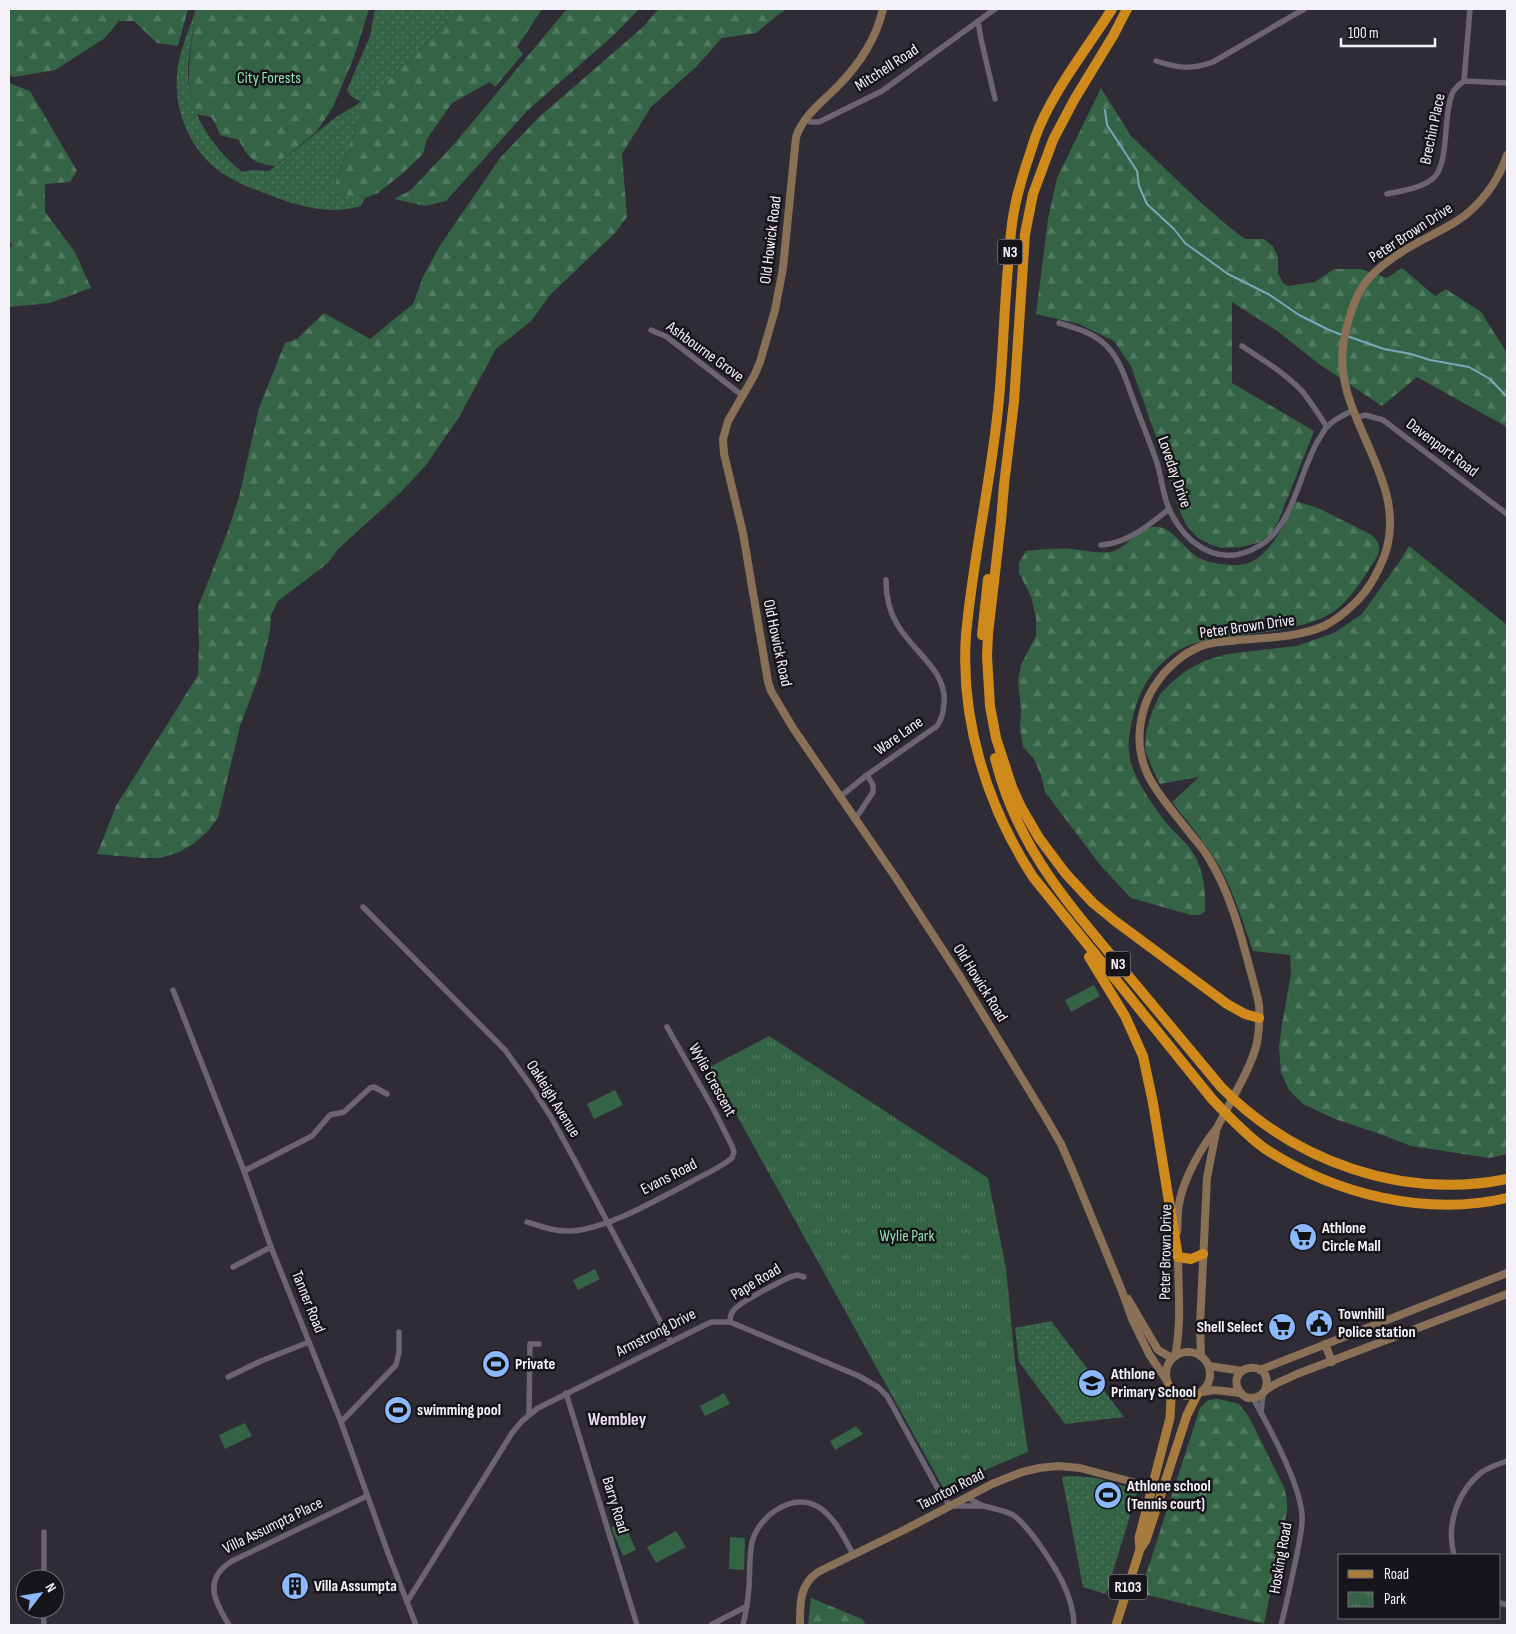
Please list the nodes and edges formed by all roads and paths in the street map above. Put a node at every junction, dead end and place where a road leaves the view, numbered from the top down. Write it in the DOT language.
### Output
graph roads {
  1 [pos="883,9"];
  2 [pos="994,9"];
  3 [pos="1112,9"];
  4 [pos="1127,9"];
  5 [pos="1304,9"];
  6 [pos="1470,9"];
  7 [pos="978,21"];
  8 [pos="1156,61"];
  9 [pos="1464,81"];
  10 [pos="1507,83"];
  11 [pos="995,99"];
  12 [pos="804,120"];
  13 [pos="1507,155"];
  14 [pos="1387,194"];
  15 [pos="1059,323"];
  16 [pos="651,330"];
  17 [pos="1242,346"];
  18 [pos="743,396"];
  19 [pos="1353,410"];
  20 [pos="1356,418"];
  21 [pos="1327,427"];
  22 [pos="1169,509"];
  23 [pos="1507,514"];
  24 [pos="999,520"];
  25 [pos="1101,544"];
  26 [pos="886,580"];
  27 [pos="867,775"];
  28 [pos="841,796"];
  29 [pos="856,818"];
  30 [pos="1049,897"];
  31 [pos="363,907"];
  32 [pos="173,990"];
  33 [pos="1259,1018"];
  34 [pos="667,1027"];
  35 [pos="387,1094"];
  36 [pos="1217,1128"];
  37 [pos="732,1146"];
  38 [pos="244,1171"];
  39 [pos="1507,1179"];
  40 [pos="1507,1198"];
  41 [pos="527,1222"];
  42 [pos="607,1222"];
  43 [pos="271,1247"];
  44 [pos="1203,1254"];
  45 [pos="1178,1257"];
  46 [pos="233,1267"];
  47 [pos="1507,1273"];
  48 [pos="804,1277"];
  49 [pos="1122,1291"];
  50 [pos="1507,1294"];
  51 [pos="730,1322"];
  52 [pos="398,1332"];
  53 [pos="309,1342"];
  54 [pos="671,1342"];
  55 [pos="539,1344"];
  56 [pos="1325,1344"];
  57 [pos="1201,1356"];
  58 [pos="1173,1357"];
  59 [pos="1332,1362"];
  60 [pos="1209,1366"];
  61 [pos="1242,1370"];
  62 [pos="1260,1370"];
  63 [pos="228,1377"];
  64 [pos="1168,1384"];
  65 [pos="1264,1392"];
  66 [pos="566,1393"];
  67 [pos="1200,1394"];
  68 [pos="1241,1394"];
  69 [pos="1253,1398"];
  70 [pos="1262,1413"];
  71 [pos="529,1414"];
  72 [pos="341,1422"];
  73 [pos="1507,1461"];
  74 [pos="1153,1487"];
  75 [pos="1163,1490"];
  76 [pos="367,1496"];
  77 [pos="967,1496"];
  78 [pos="950,1506"];
  79 [pos="983,1506"];
  80 [pos="44,1532"];
  81 [pos="1140,1549"];
  82 [pos="853,1554"];
  83 [pos="1454,1554"];
  84 [pos="44,1569"];
  85 [pos="407,1602"];
  86 [pos="747,1606"];
  87 [pos="229,1625"];
  88 [pos="416,1625"];
  89 [pos="638,1625"];
  90 [pos="711,1625"];
  91 [pos="743,1625"];
  92 [pos="800,1625"];
  93 [pos="1074,1625"];
  94 [pos="1116,1625"];
  95 [pos="1281,1625"];
  1 -- 12 [label="street, Old Howick Road"];
  2 -- 7 [label="street, Mitchell Road"];
  3 -- 30 [label="highway, N3"];
  4 -- 24 [label="highway, N3"];
  5 -- 8 [label="street"];
  6 -- 9 [label="street"];
  7 -- 11 [label="street"];
  7 -- 12 [label="street, Mitchell Road"];
  9 -- 10 [label="street, Brechin Place"];
  9 -- 14 [label="street, Brechin Place"];
  12 -- 18 [label="street, Old Howick Road"];
  13 -- 19 [label="street, Peter Brown Drive"];
  15 -- 22 [label="street, Loveday Drive"];
  16 -- 18 [label="street, Ashbourne Grove"];
  17 -- 21 [label="street"];
  18 -- 28 [label="street, Old Howick Road"];
  19 -- 20 [label="street, Peter Brown Drive"];
  19 -- 21 [label="street, Loveday Drive"];
  20 -- 23 [label="street, Davenport Road"];
  20 -- 33 [label="street, Peter Brown Drive"];
  21 -- 22 [label="street, Loveday Drive"];
  22 -- 25 [label="street"];
  24 -- 33 [label="highway"];
  24 -- 39 [label="highway, N3"];
  26 -- 27 [label="street, Ware Lane"];
  27 -- 28 [label="street, Ware Lane"];
  27 -- 29 [label="street"];
  28 -- 29 [label="street, Old Howick Road"];
  29 -- 49 [label="street, Old Howick Road"];
  30 -- 40 [label="highway, N3"];
  30 -- 45 [label="highway"];
  31 -- 42 [label="street, Oakleigh Avenue"];
  32 -- 38 [label="street, Tanner Road"];
  33 -- 36 [label="street, Peter Brown Drive"];
  34 -- 37 [label="street, Wylie Crescent"];
  35 -- 38 [label="street"];
  36 -- 44 [label="street, Peter Brown Drive"];
  36 -- 45 [label="street, Peter Brown Drive"];
  37 -- 42 [label="street, Evans Road"];
  38 -- 43 [label="street, Tanner Road"];
  41 -- 42 [label="street"];
  42 -- 54 [label="street, Oakleigh Avenue"];
  43 -- 46 [label="street"];
  43 -- 53 [label="street, Tanner Road"];
  44 -- 45 [label="highway"];
  44 -- 57 [label="street, Peter Brown Drive"];
  45 -- 58 [label="street, Peter Brown Drive"];
  47 -- 56 [label="street"];
  48 -- 51 [label="street, Pape Road"];
  49 -- 58 [label="street, Old Howick Road"];
  49 -- 64 [label="street, Old Howick Road"];
  50 -- 59 [label="street"];
  51 -- 54 [label="street, Armstrong Drive"];
  51 -- 78 [label="street, Armstrong Drive"];
  52 -- 72 [label="street"];
  53 -- 63 [label="street"];
  53 -- 72 [label="street, Tanner Road"];
  54 -- 66 [label="street, Armstrong Drive"];
  55 -- 71 [label="street"];
  56 -- 59 [label="street"];
  56 -- 62 [label="street"];
  57 -- 58 [label="street"];
  57 -- 60 [label="street"];
  58 -- 64 [label="street, R103"];
  59 -- 65 [label="street"];
  60 -- 61 [label="street"];
  60 -- 67 [label="street, R103"];
  61 -- 62 [label="street"];
  61 -- 68 [label="street"];
  62 -- 65 [label="street"];
  64 -- 67 [label="street"];
  64 -- 74 [label="main road, R103"];
  65 -- 69 [label="street"];
  65 -- 70 [label="street, Hosking Road"];
  66 -- 71 [label="street, Armstrong Drive"];
  66 -- 89 [label="street, Barry Road"];
  67 -- 68 [label="street"];
  67 -- 75 [label="main road, R103"];
  68 -- 69 [label="street"];
  69 -- 70 [label="street, Hosking Road"];
  70 -- 95 [label="street, Hosking Road"];
  71 -- 85 [label="street, Armstrong Drive"];
  72 -- 76 [label="street, Tanner Road"];
  73 -- 83 [label="street"];
  74 -- 75 [label="street, Taunton Road"];
  74 -- 77 [label="street, Taunton Road"];
  74 -- 81 [label="main road, R103"];
  75 -- 81 [label="main road, R103"];
  76 -- 85 [label="street, Tanner Road"];
  76 -- 87 [label="street, Villa Assumpta Place"];
  77 -- 78 [label="street, Taunton Road"];
  77 -- 79 [label="street"];
  78 -- 79 [label="street"];
  78 -- 82 [label="street, Taunton Road"];
  79 -- 93 [label="street"];
  80 -- 84 [label="street"];
  81 -- 94 [label="main road, R103"];
  82 -- 86 [label="street"];
  82 -- 92 [label="street, Taunton Road"];
  85 -- 88 [label="street, Tanner Road"];
  86 -- 90 [label="street"];
  86 -- 91 [label="street"];
}
